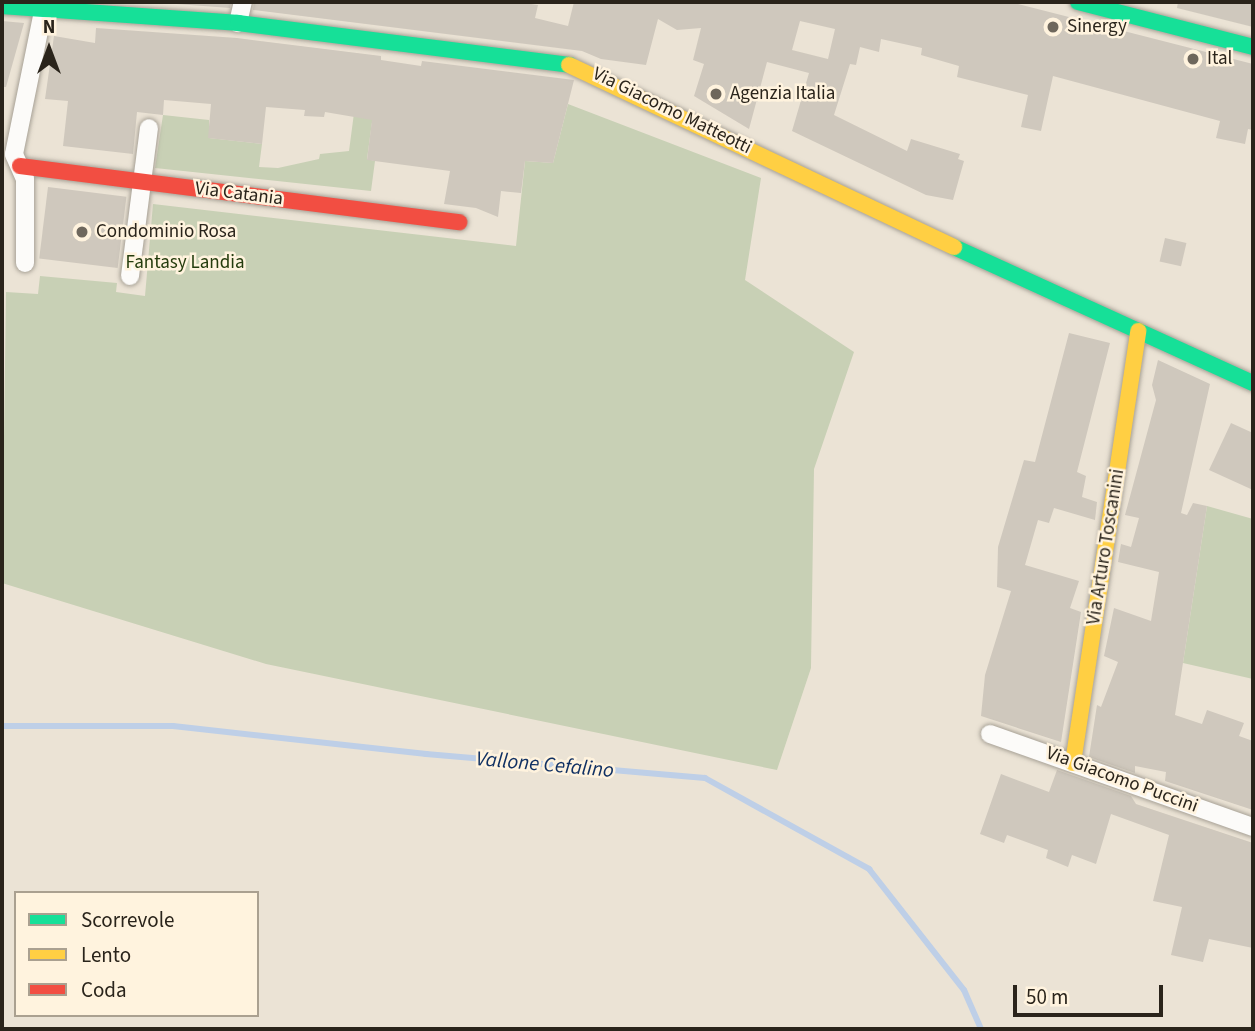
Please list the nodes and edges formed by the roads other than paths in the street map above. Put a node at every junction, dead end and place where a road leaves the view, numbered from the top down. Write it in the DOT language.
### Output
graph roads {
  1 [pos="243,2"];
  2 [pos="1078,2"];
  3 [pos="2,6"];
  4 [pos="44,6"];
  5 [pos="1143,10"];
  6 [pos="238,23"];
  7 [pos="1253,47"];
  8 [pos="149,128"];
  9 [pos="12,158"];
  10 [pos="142,181"];
  11 [pos="459,222"];
  12 [pos="25,263"];
  13 [pos="130,276"];
  14 [pos="1138,331"];
  15 [pos="1253,383"];
  16 [pos="990,734"];
  17 [pos="1073,763"];
  18 [pos="1253,827"];
  1 -- 6 [label="street"];
  2 -- 5 [label="street"];
  3 -- 4 [label="street, Via Giacomo Matteotti"];
  4 -- 6 [label="street, Via Giacomo Matteotti"];
  4 -- 9 [label="street"];
  5 -- 7 [label="street"];
  6 -- 14 [label="street, Via Giacomo Matteotti"];
  8 -- 10 [label="street"];
  9 -- 10 [label="street, Via Catania"];
  9 -- 12 [label="street"];
  10 -- 11 [label="street, Via Catania"];
  10 -- 13 [label="street"];
  14 -- 15 [label="street, Via Giacomo Matteotti"];
  14 -- 17 [label="street, Via Arturo Toscanini"];
  16 -- 17 [label="street, Via Giacomo Puccini"];
  17 -- 18 [label="street, Via Giacomo Puccini"];
}
